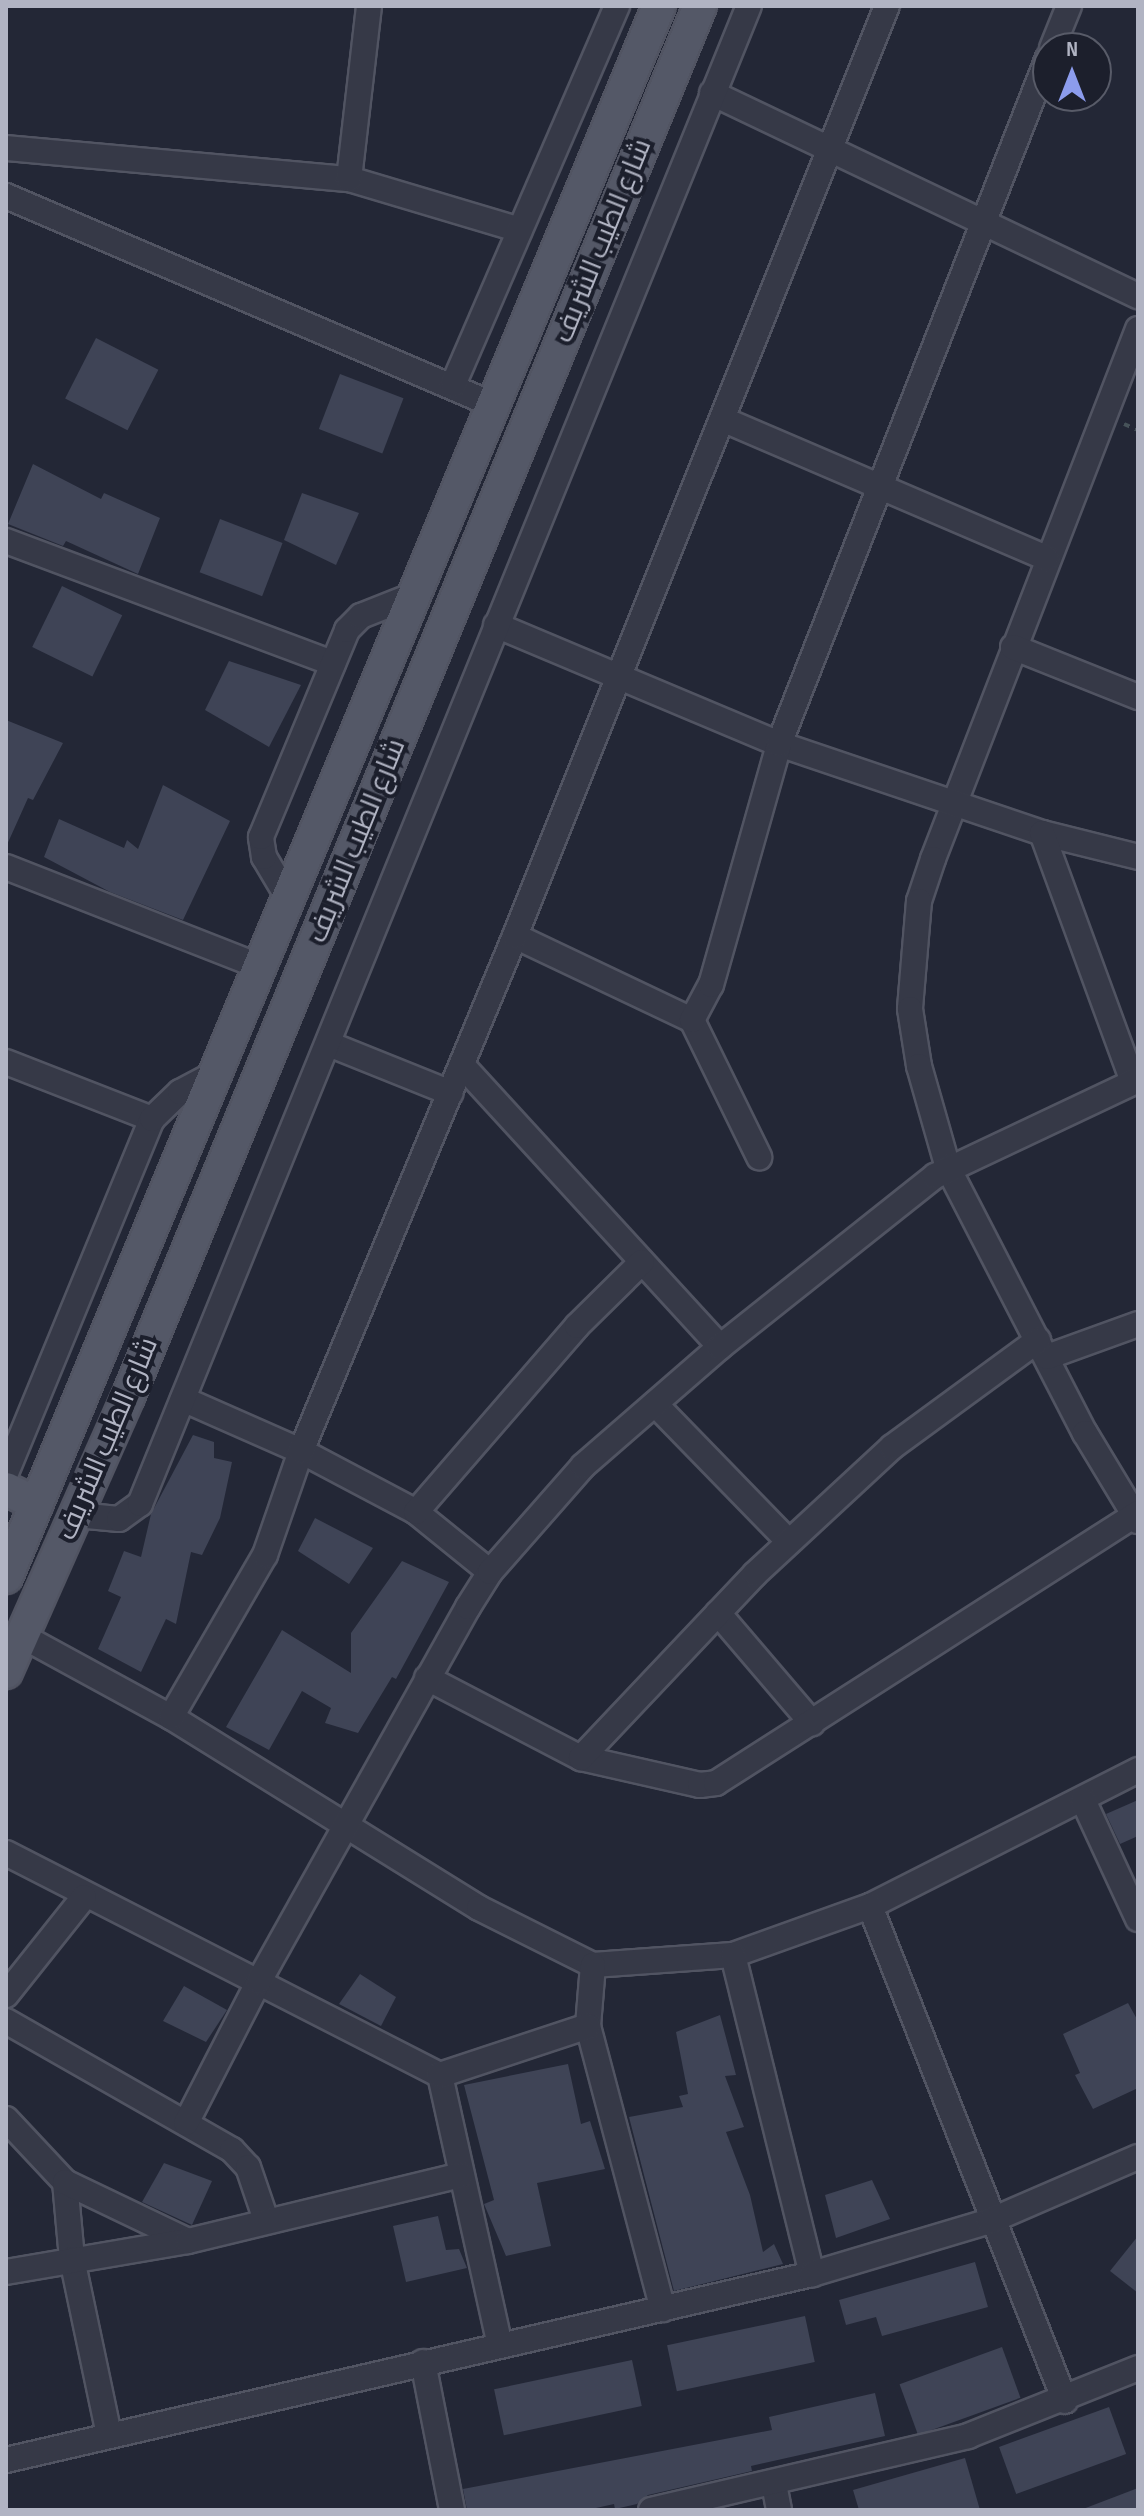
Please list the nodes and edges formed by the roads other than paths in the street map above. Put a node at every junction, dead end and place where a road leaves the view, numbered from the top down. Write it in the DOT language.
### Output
graph roads {
  1 [pos="369,6"];
  2 [pos="617,6"];
  3 [pos="659,6"];
  4 [pos="700,6"];
  5 [pos="749,6"];
  6 [pos="887,6"];
  7 [pos="1069,6"];
  8 [pos="1058,32"];
  9 [pos="712,93"];
  10 [pos="1032,99"];
  11 [pos="829,145"];
  12 [pos="6,148"];
  13 [pos="349,179"];
  14 [pos="6,196"];
  15 [pos="982,226"];
  16 [pos="520,230"];
  17 [pos="1138,296"];
  18 [pos="1138,329"];
  19 [pos="453,385"];
  20 [pos="496,406"];
  21 [pos="722,419"];
  22 [pos="880,486"];
  23 [pos="6,541"];
  24 [pos="1046,558"];
  25 [pos="419,593"];
  26 [pos="496,625"];
  27 [pos="1013,647"];
  28 [pos="333,663"];
  29 [pos="621,674"];
  30 [pos="1138,697"];
  31 [pos="779,744"];
  32 [pos="952,803"];
  33 [pos="1042,833"];
  34 [pos="1138,857"];
  35 [pos="6,867"];
  36 [pos="289,899"];
  37 [pos="515,936"];
  38 [pos="258,966"];
  39 [pos="692,1020"];
  40 [pos="329,1044"];
  41 [pos="6,1062"];
  42 [pos="462,1065"];
  43 [pos="216,1073"];
  44 [pos="1135,1081"];
  45 [pos="451,1093"];
  46 [pos="152,1119"];
  47 [pos="759,1157"];
  48 [pos="948,1168"];
  49 [pos="144,1237"];
  50 [pos="186,1257"];
  51 [pos="642,1262"];
  52 [pos="113,1314"];
  53 [pos="1138,1324"];
  54 [pos="154,1329"];
  55 [pos="720,1347"];
  56 [pos="1042,1348"];
  57 [pos="183,1399"];
  58 [pos="655,1404"];
  59 [pos="301,1451"];
  60 [pos="6,1473"];
  61 [pos="6,1489"];
  62 [pos="37,1504"];
  63 [pos="416,1512"];
  64 [pos="77,1515"];
  65 [pos="1137,1516"];
  66 [pos="789,1542"];
  67 [pos="490,1572"];
  68 [pos="6,1577"];
  69 [pos="718,1613"];
  70 [pos="24,1637"];
  71 [pos="6,1672"];
  72 [pos="427,1678"];
  73 [pos="171,1717"];
  74 [pos="812,1723"];
  75 [pos="581,1758"];
  76 [pos="1138,1770"];
  77 [pos="1083,1800"];
  78 [pos="345,1828"];
  79 [pos="6,1853"];
  80 [pos="84,1897"];
  81 [pos="870,1906"];
  82 [pos="1138,1919"];
  83 [pos="733,1955"];
  84 [pos="593,1965"];
  85 [pos="259,1981"];
  86 [pos="6,1995"];
  87 [pos="6,2021"];
  88 [pos="588,2026"];
  89 [pos="440,2075"];
  90 [pos="6,2119"];
  91 [pos="186,2123"];
  92 [pos="1138,2157"];
  93 [pos="461,2175"];
  94 [pos="65,2182"];
  95 [pos="266,2220"];
  96 [pos="990,2221"];
  97 [pos="188,2241"];
  98 [pos="72,2259"];
  99 [pos="6,2272"];
  100 [pos="812,2274"];
  101 [pos="663,2309"];
  102 [pos="500,2345"];
  103 [pos="423,2362"];
  104 [pos="1138,2368"];
  105 [pos="1065,2401"];
  106 [pos="109,2434"];
  107 [pos="6,2460"];
  108 [pos="774,2484"];
  109 [pos="452,2510"];
  110 [pos="651,2510"];
  111 [pos="779,2510"];
  1 -- 13 [label="street"];
  2 -- 16 [label="street"];
  3 -- 20 [label="main road, شارع الطيب الشريف"];
  4 -- 50 [label="main road, شارع الطيب الشريف"];
  5 -- 9 [label="street"];
  6 -- 11 [label="street"];
  7 -- 8 [label="street"];
  9 -- 11 [label="street"];
  9 -- 26 [label="street"];
  10 -- 15 [label="street"];
  11 -- 15 [label="street"];
  11 -- 21 [label="street"];
  12 -- 13 [label="street"];
  13 -- 16 [label="street"];
  14 -- 19 [label="street"];
  15 -- 17 [label="street"];
  15 -- 22 [label="street"];
  16 -- 19 [label="street"];
  18 -- 24 [label="street"];
  19 -- 20 [label="street"];
  20 -- 25 [label="main road, شارع الطيب الشريف"];
  21 -- 22 [label="street"];
  21 -- 29 [label="street"];
  22 -- 24 [label="street"];
  22 -- 31 [label="street"];
  23 -- 28 [label="street"];
  24 -- 27 [label="street"];
  25 -- 28 [label="street"];
  25 -- 36 [label="main road, شارع الطيب الشريف"];
  26 -- 29 [label="street"];
  26 -- 40 [label="street"];
  27 -- 30 [label="street"];
  27 -- 32 [label="street"];
  28 -- 36 [label="street"];
  29 -- 31 [label="street"];
  29 -- 37 [label="street"];
  31 -- 32 [label="street"];
  31 -- 39 [label="street"];
  32 -- 33 [label="street"];
  32 -- 48 [label="street"];
  33 -- 34 [label="street"];
  33 -- 44 [label="street"];
  35 -- 38 [label="street"];
  36 -- 38 [label="main road, شارع الطيب الشريف"];
  37 -- 39 [label="street"];
  37 -- 42 [label="street"];
  38 -- 43 [label="main road, شارع الطيب الشريف"];
  39 -- 47 [label="street"];
  40 -- 45 [label="street"];
  40 -- 57 [label="street"];
  41 -- 46 [label="street"];
  42 -- 45 [label="street"];
  42 -- 51 [label="street"];
  43 -- 46 [label="street"];
  43 -- 49 [label="main road, شارع الطيب الشريف"];
  44 -- 48 [label="street"];
  45 -- 59 [label="street"];
  46 -- 60 [label="street"];
  48 -- 55 [label="street"];
  48 -- 56 [label="street"];
  49 -- 50 [label="main road"];
  49 -- 52 [label="main road, شارع الطيب الشريف"];
  50 -- 54 [label="main road, شارع الطيب الشريف"];
  51 -- 55 [label="street"];
  51 -- 63 [label="street"];
  52 -- 54 [label="main road"];
  52 -- 62 [label="main road, شارع الطيب الشريف"];
  53 -- 56 [label="street"];
  54 -- 64 [label="main road, شارع الطيب الشريف"];
  55 -- 58 [label="street"];
  56 -- 65 [label="street"];
  56 -- 66 [label="street"];
  57 -- 59 [label="street"];
  57 -- 64 [label="street"];
  58 -- 66 [label="street"];
  58 -- 67 [label="street"];
  59 -- 63 [label="street"];
  59 -- 73 [label="street"];
  61 -- 62 [label="main road"];
  62 -- 68 [label="main road, شارع الطيب الشريف"];
  63 -- 67 [label="street"];
  64 -- 70 [label="main road, شارع الطيب الشريف"];
  65 -- 74 [label="street"];
  66 -- 69 [label="street"];
  67 -- 72 [label="street"];
  69 -- 74 [label="street"];
  69 -- 75 [label="street"];
  70 -- 71 [label="main road, شارع الطيب الشريف"];
  70 -- 73 [label="street"];
  72 -- 75 [label="street"];
  72 -- 78 [label="street"];
  73 -- 78 [label="street"];
  74 -- 75 [label="street"];
  76 -- 77 [label="street"];
  77 -- 81 [label="street"];
  77 -- 82 [label="street"];
  78 -- 84 [label="street"];
  78 -- 85 [label="street"];
  79 -- 80 [label="street"];
  80 -- 85 [label="street"];
  80 -- 86 [label="street"];
  81 -- 83 [label="street"];
  81 -- 96 [label="street"];
  83 -- 84 [label="street"];
  83 -- 100 [label="street"];
  84 -- 88 [label="street"];
  85 -- 89 [label="street"];
  85 -- 91 [label="street"];
  87 -- 91 [label="street"];
  88 -- 89 [label="street"];
  88 -- 101 [label="street"];
  89 -- 93 [label="street"];
  90 -- 94 [label="street"];
  91 -- 95 [label="street"];
  92 -- 96 [label="street"];
  93 -- 95 [label="street"];
  93 -- 102 [label="street"];
  94 -- 97 [label="street"];
  94 -- 98 [label="street"];
  95 -- 97 [label="street"];
  96 -- 100 [label="street"];
  96 -- 105 [label="street"];
  97 -- 98 [label="street"];
  98 -- 99 [label="street"];
  98 -- 106 [label="street"];
  100 -- 101 [label="street"];
  101 -- 102 [label="street"];
  102 -- 103 [label="street"];
  103 -- 106 [label="street"];
  103 -- 109 [label="street"];
  104 -- 105 [label="street"];
  105 -- 108 [label="street"];
  106 -- 107 [label="street"];
  108 -- 110 [label="street"];
  108 -- 111 [label="street"];
}
